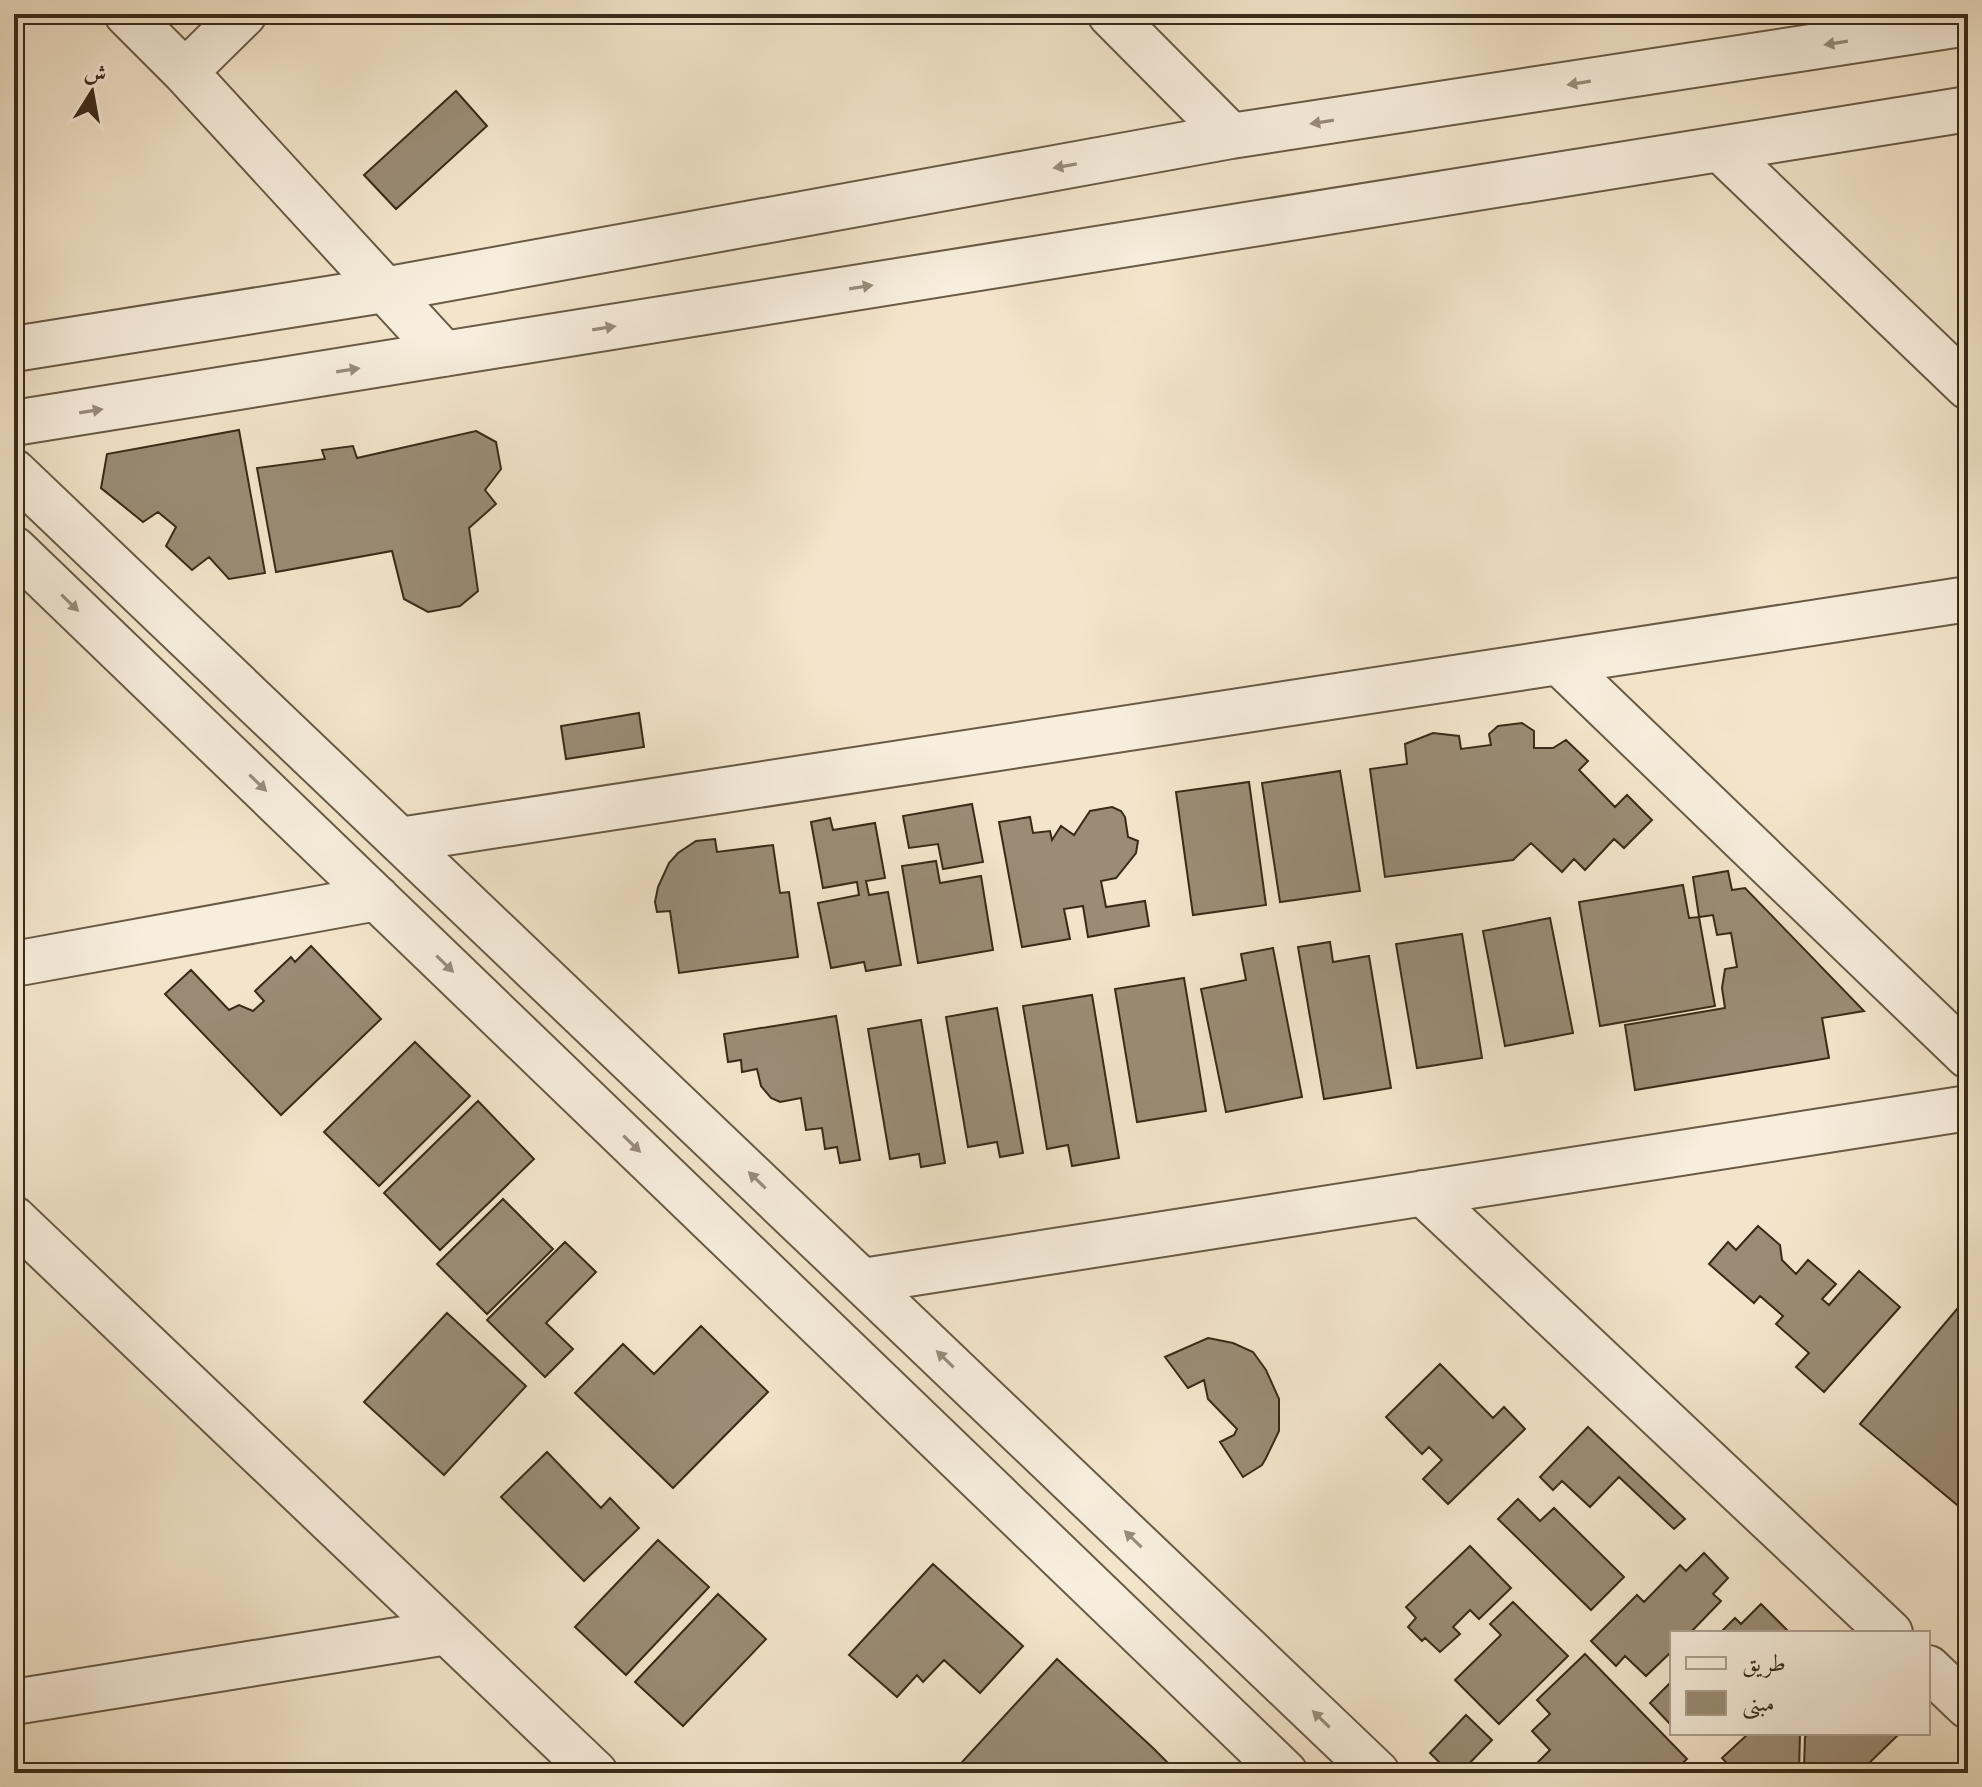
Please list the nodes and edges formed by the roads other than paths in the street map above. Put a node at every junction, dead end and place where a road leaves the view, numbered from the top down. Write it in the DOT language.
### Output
graph roads {
  1 [pos="127,14"];
  2 [pos="244,14"];
  3 [pos="1110,14"];
  4 [pos="1968,23"];
  5 [pos="185,72"];
  6 [pos="1968,109"];
  7 [pos="1231,136"];
  8 [pos="1720,149"];
  9 [pos="384,290"];
  10 [pos="14,349"];
  11 [pos="444,354"];
  12 [pos="1968,387"];
  13 [pos="14,423"];
  14 [pos="14,472"];
  15 [pos="14,549"];
  16 [pos="1968,599"];
  17 [pos="1559,662"];
  18 [pos="400,840"];
  19 [pos="377,898"];
  20 [pos="14,964"];
  21 [pos="1968,1056"];
  22 [pos="1968,1108"];
  23 [pos="1423,1193"];
  24 [pos="14,1219"];
  25 [pos="863,1281"];
  26 [pos="1888,1631"];
  27 [pos="447,1632"];
  28 [pos="1930,1670"];
  29 [pos="14,1702"];
  30 [pos="1968,1706"];
  31 [pos="595,1773"];
  32 [pos="1285,1773"];
  33 [pos="1377,1773"];
  1 -- 5 [label="street"];
  2 -- 5 [label="street"];
  3 -- 7 [label="street"];
  4 -- 7 [label="street, one-way"];
  5 -- 9 [label="street"];
  6 -- 8 [label="street"];
  7 -- 9 [label="street, one-way"];
  11 -- 8 [label="street, one-way"];
  8 -- 12 [label="street"];
  9 -- 10 [label="street"];
  9 -- 11 [label="street"];
  13 -- 11 [label="street, one-way"];
  14 -- 18 [label="street"];
  15 -- 19 [label="street, one-way"];
  16 -- 17 [label="street"];
  17 -- 18 [label="street"];
  17 -- 21 [label="street"];
  25 -- 18 [label="street, one-way"];
  19 -- 20 [label="street"];
  19 -- 32 [label="street, one-way"];
  22 -- 23 [label="street"];
  23 -- 25 [label="street"];
  23 -- 26 [label="street"];
  24 -- 27 [label="street"];
  33 -- 25 [label="street, one-way"];
  27 -- 29 [label="street"];
  27 -- 31 [label="street"];
  28 -- 30 [label="street"];
}
